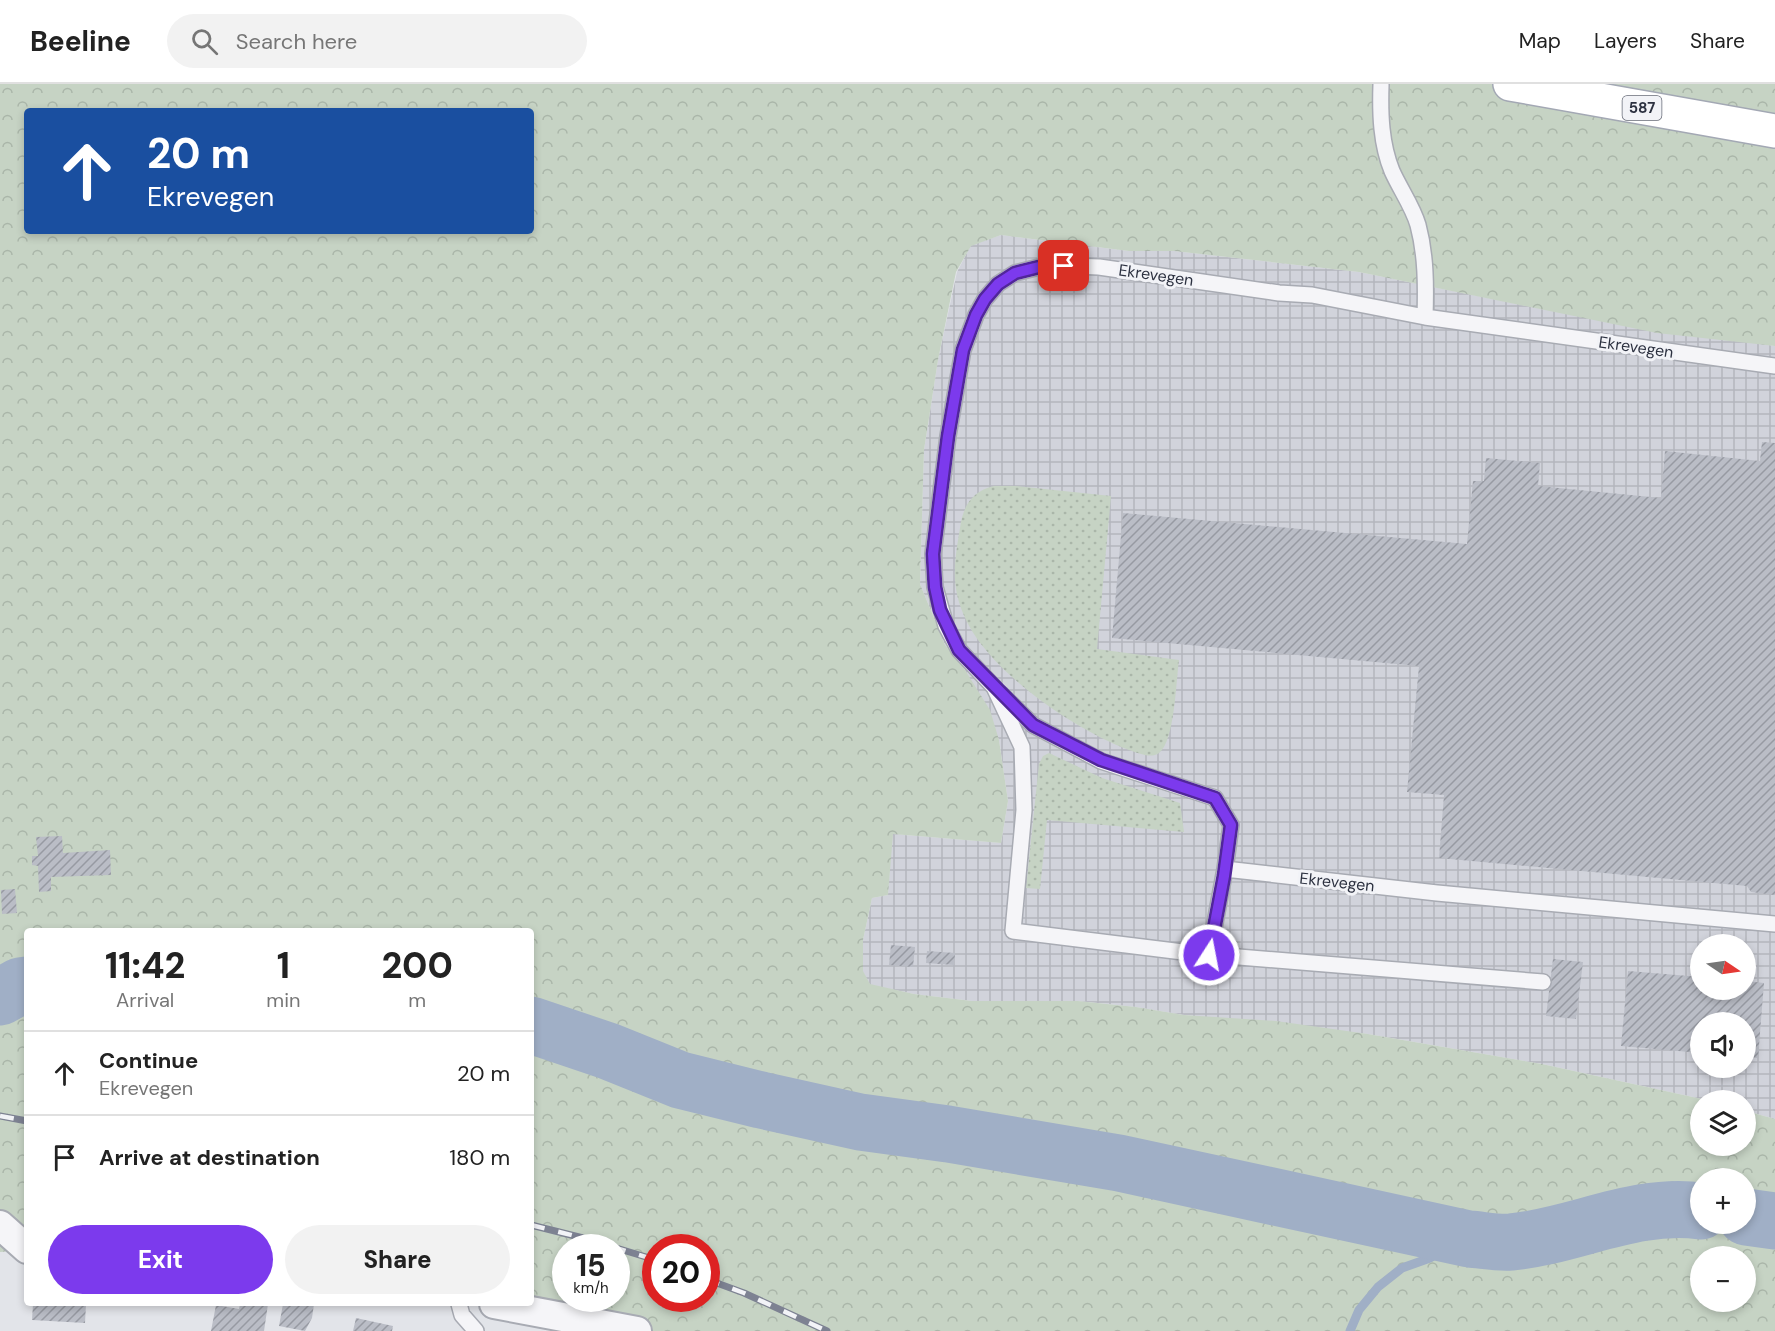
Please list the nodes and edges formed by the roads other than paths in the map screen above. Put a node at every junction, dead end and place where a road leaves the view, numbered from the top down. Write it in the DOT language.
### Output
graph roads {
  1 [pos="1510,84"];
  2 [pos="1381,85"];
  3 [pos="1775,132"];
  4 [pos="1425,317"];
  5 [pos="1775,366"];
  6 [pos="994,687"];
  7 [pos="1225,869"];
  8 [pos="1775,924"];
  9 [pos="1209,955"];
  10 [pos="1543,982"];
  11 [pos="0,1224"];
  12 [pos="24,1246"];
  13 [pos="24,1249"];
  14 [pos="0,1252"];
  15 [pos="460,1306"];
  16 [pos="505,1306"];
  17 [pos="476,1331"];
  18 [pos="637,1331"];
  1 -- 3 [label="main road, 587"];
  2 -- 4 [label="lane"];
  4 -- 5 [label="lane, Ekrevegen"];
  4 -- 6 [label="lane, Ekrevegen"];
  6 -- 7 [label="lane, Ekrevegen"];
  6 -- 9 [label="lane, Ekrevegen"];
  7 -- 8 [label="lane, Ekrevegen"];
  7 -- 9 [label="lane"];
  9 -- 10 [label="lane, Ekrevegen"];
  11 -- 12 [label="street"];
  13 -- 14 [label="street"];
  15 -- 17 [label="lane"];
  16 -- 18 [label="street"];
}
